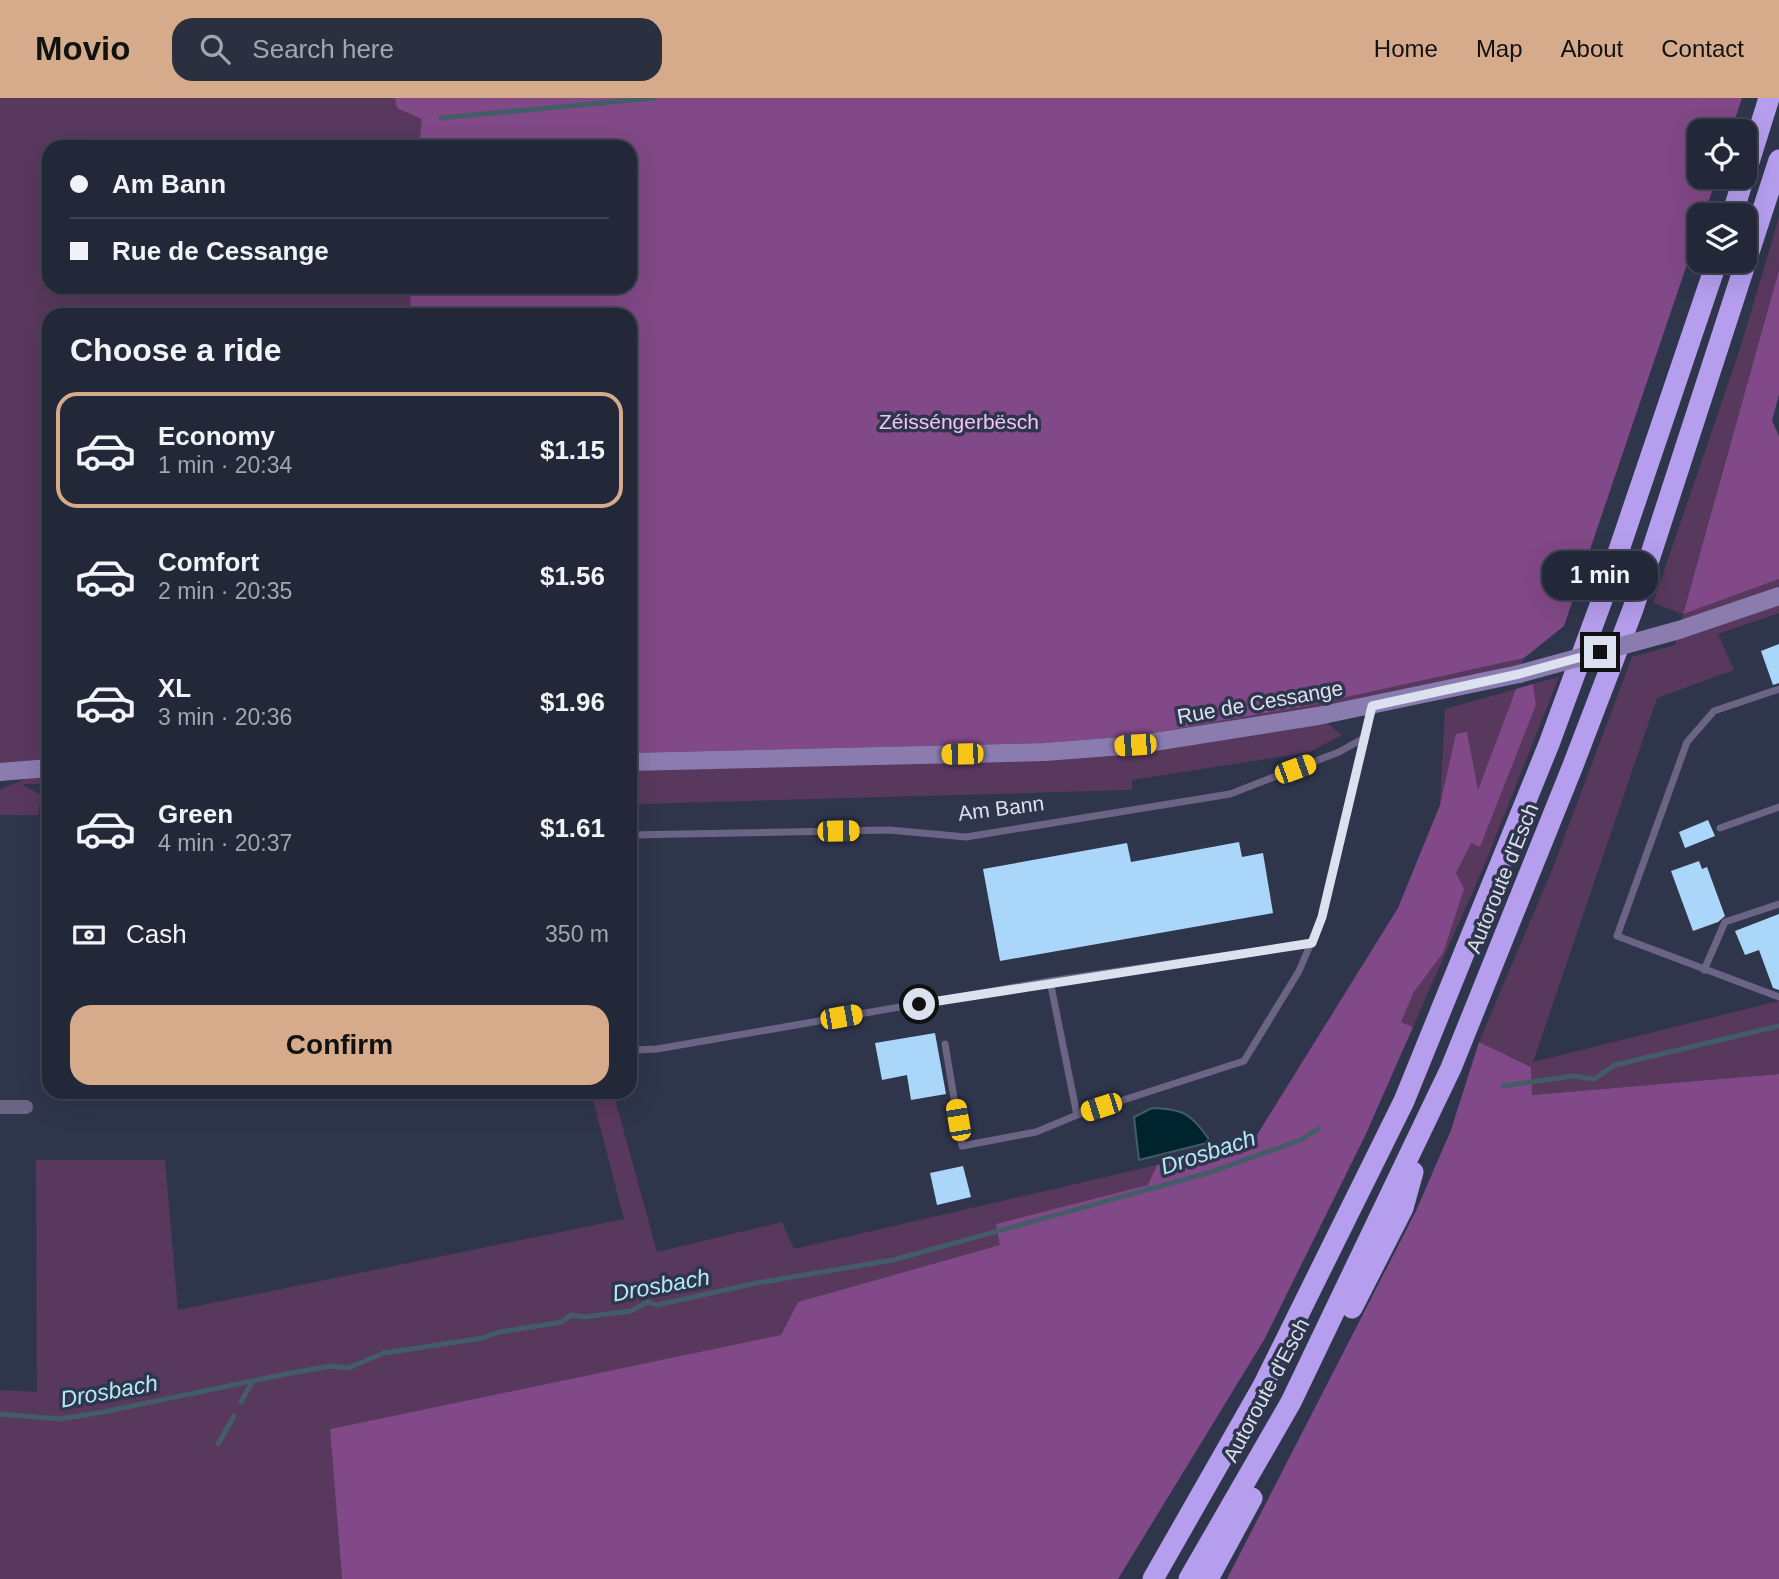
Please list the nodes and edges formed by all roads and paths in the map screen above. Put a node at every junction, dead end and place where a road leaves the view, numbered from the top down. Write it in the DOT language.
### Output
graph roads {
  1 [pos="1769,98"];
  2 [pos="1757,135"];
  3 [pos="1779,160"];
  4 [pos="1713,273"];
  5 [pos="1779,596"];
  6 [pos="1779,689"];
  7 [pos="1372,706"];
  8 [pos="1364,738"];
  9 [pos="637,762"];
  10 [pos="42,769"];
  11 [pos="0,772"];
  12 [pos="1779,807"];
  13 [pos="1720,828"];
  14 [pos="637,835"];
  15 [pos="1779,904"];
  16 [pos="1312,943"];
  17 [pos="1704,970"];
  18 [pos="1050,981"];
  19 [pos="1779,997"];
  20 [pos="945,1044"];
  21 [pos="637,1050"];
  22 [pos="0,1107"];
  23 [pos="26,1107"];
  24 [pos="1431,1111"];
  25 [pos="1077,1115"];
  26 [pos="1153,1579"];
  27 [pos="1189,1579"];
  28 [pos="1208,1579"];
  1 -- 2 [label="highway"];
  3 -- 24 [label="highway, Autoroute d'Esch"];
  4 -- 26 [label="highway, Autoroute d'Esch"];
  5 -- 7 [label="main road, Rue de Cessange, bridge"];
  6 -- 17 [label="lane"];
  7 -- 8 [label="lane"];
  7 -- 9 [label="main road, Rue de Cessange"];
  8 -- 14 [label="lane, Am Bann"];
  8 -- 16 [label="lane"];
  10 -- 11 [label="main road"];
  12 -- 13 [label="lane"];
  15 -- 17 [label="lane"];
  16 -- 18 [label="lane"];
  16 -- 25 [label="lane"];
  17 -- 19 [label="lane"];
  18 -- 21 [label="lane"];
  18 -- 25 [label="lane"];
  20 -- 25 [label="lane"];
  22 -- 23 [label="street"];
  24 -- 27 [label="highway, Autoroute d'Esch"];
  24 -- 28 [label="highway"];
}
